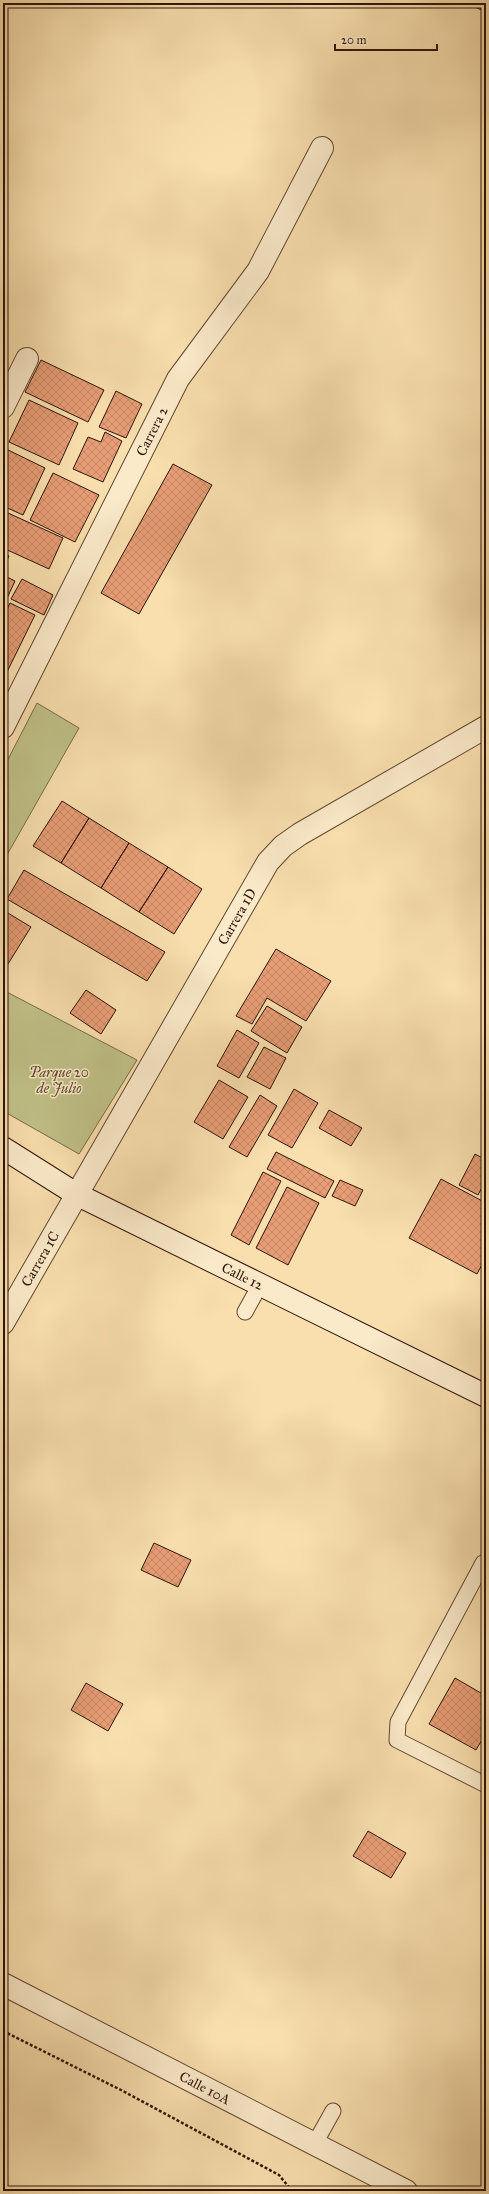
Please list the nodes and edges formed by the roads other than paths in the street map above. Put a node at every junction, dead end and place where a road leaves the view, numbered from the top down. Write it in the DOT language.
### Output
graph roads {
  1 [pos="322,148"];
  2 [pos="27,358"];
  3 [pos="3,407"];
  4 [pos="3,727"];
  5 [pos="486,727"];
  6 [pos="3,1148"];
  7 [pos="76,1194"];
  8 [pos="260,1285"];
  9 [pos="245,1312"];
  10 [pos="3,1323"];
  11 [pos="486,1396"];
  12 [pos="483,1563"];
  13 [pos="486,1785"];
  14 [pos="3,1984"];
  15 [pos="333,2111"];
  16 [pos="314,2145"];
  17 [pos="406,2191"];
  1 -- 4 [label="street, Carrera 2"];
  2 -- 3 [label="street"];
  5 -- 7 [label="street, Carrera 1D"];
  6 -- 7 [label="street, Calle 12"];
  7 -- 8 [label="street, Calle 12"];
  7 -- 10 [label="street, Carrera 1C"];
  8 -- 9 [label="lane"];
  8 -- 11 [label="street, Calle 12"];
  12 -- 13 [label="lane"];
  14 -- 16 [label="street, Calle 10A"];
  15 -- 16 [label="lane"];
  16 -- 17 [label="street, Calle 10A"];
}
